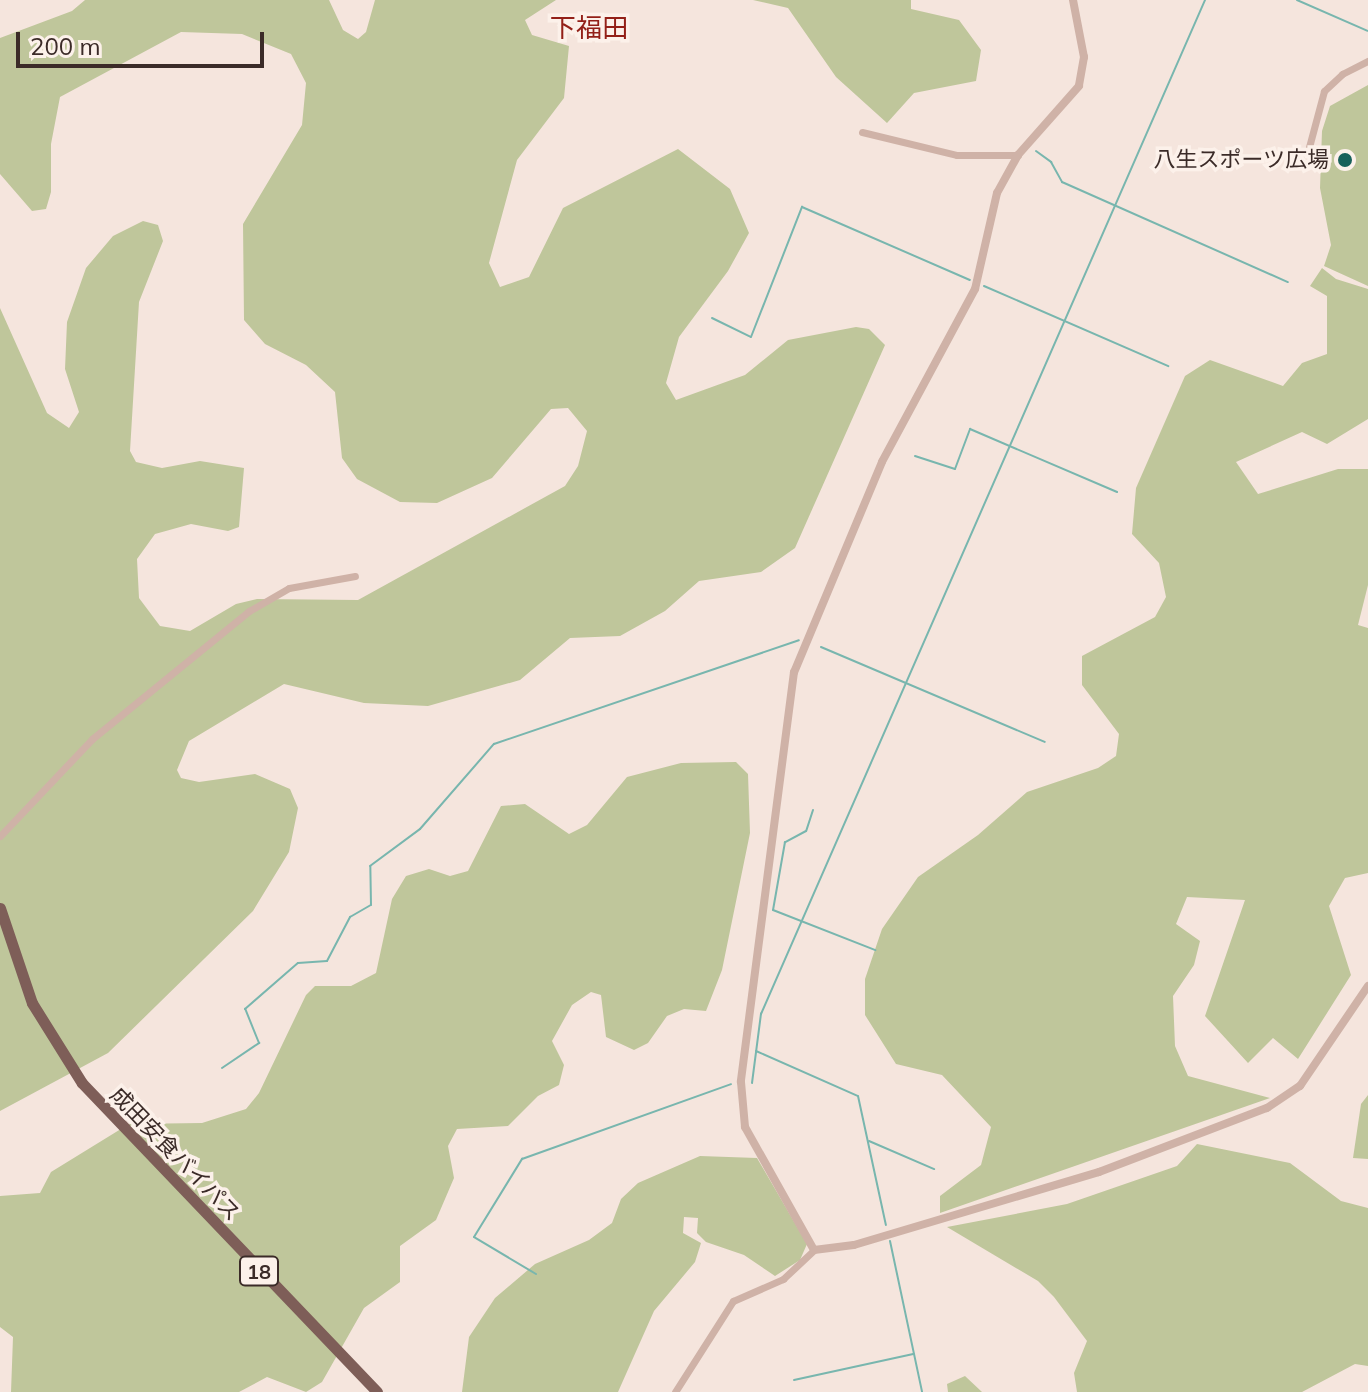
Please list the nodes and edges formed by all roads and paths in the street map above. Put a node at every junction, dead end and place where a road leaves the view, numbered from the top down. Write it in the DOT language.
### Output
graph roads {
  1 [pos="1073,0"];
  2 [pos="1368,61"];
  3 [pos="862,132"];
  4 [pos="1309,147"];
  5 [pos="1018,155"];
  6 [pos="355,576"];
  7 [pos="0,836"];
  8 [pos="0,908"];
  9 [pos="1368,986"];
  10 [pos="814,1250"];
  11 [pos="377,1392"];
  12 [pos="675,1392"];
  1 -- 5 [label="street"];
  2 -- 4 [label="street"];
  3 -- 5 [label="street"];
  5 -- 10 [label="street"];
  6 -- 7 [label="street"];
  8 -- 11 [label="main road, 成田安食バイパス / 18"];
  9 -- 10 [label="street"];
  10 -- 12 [label="street"];
}
